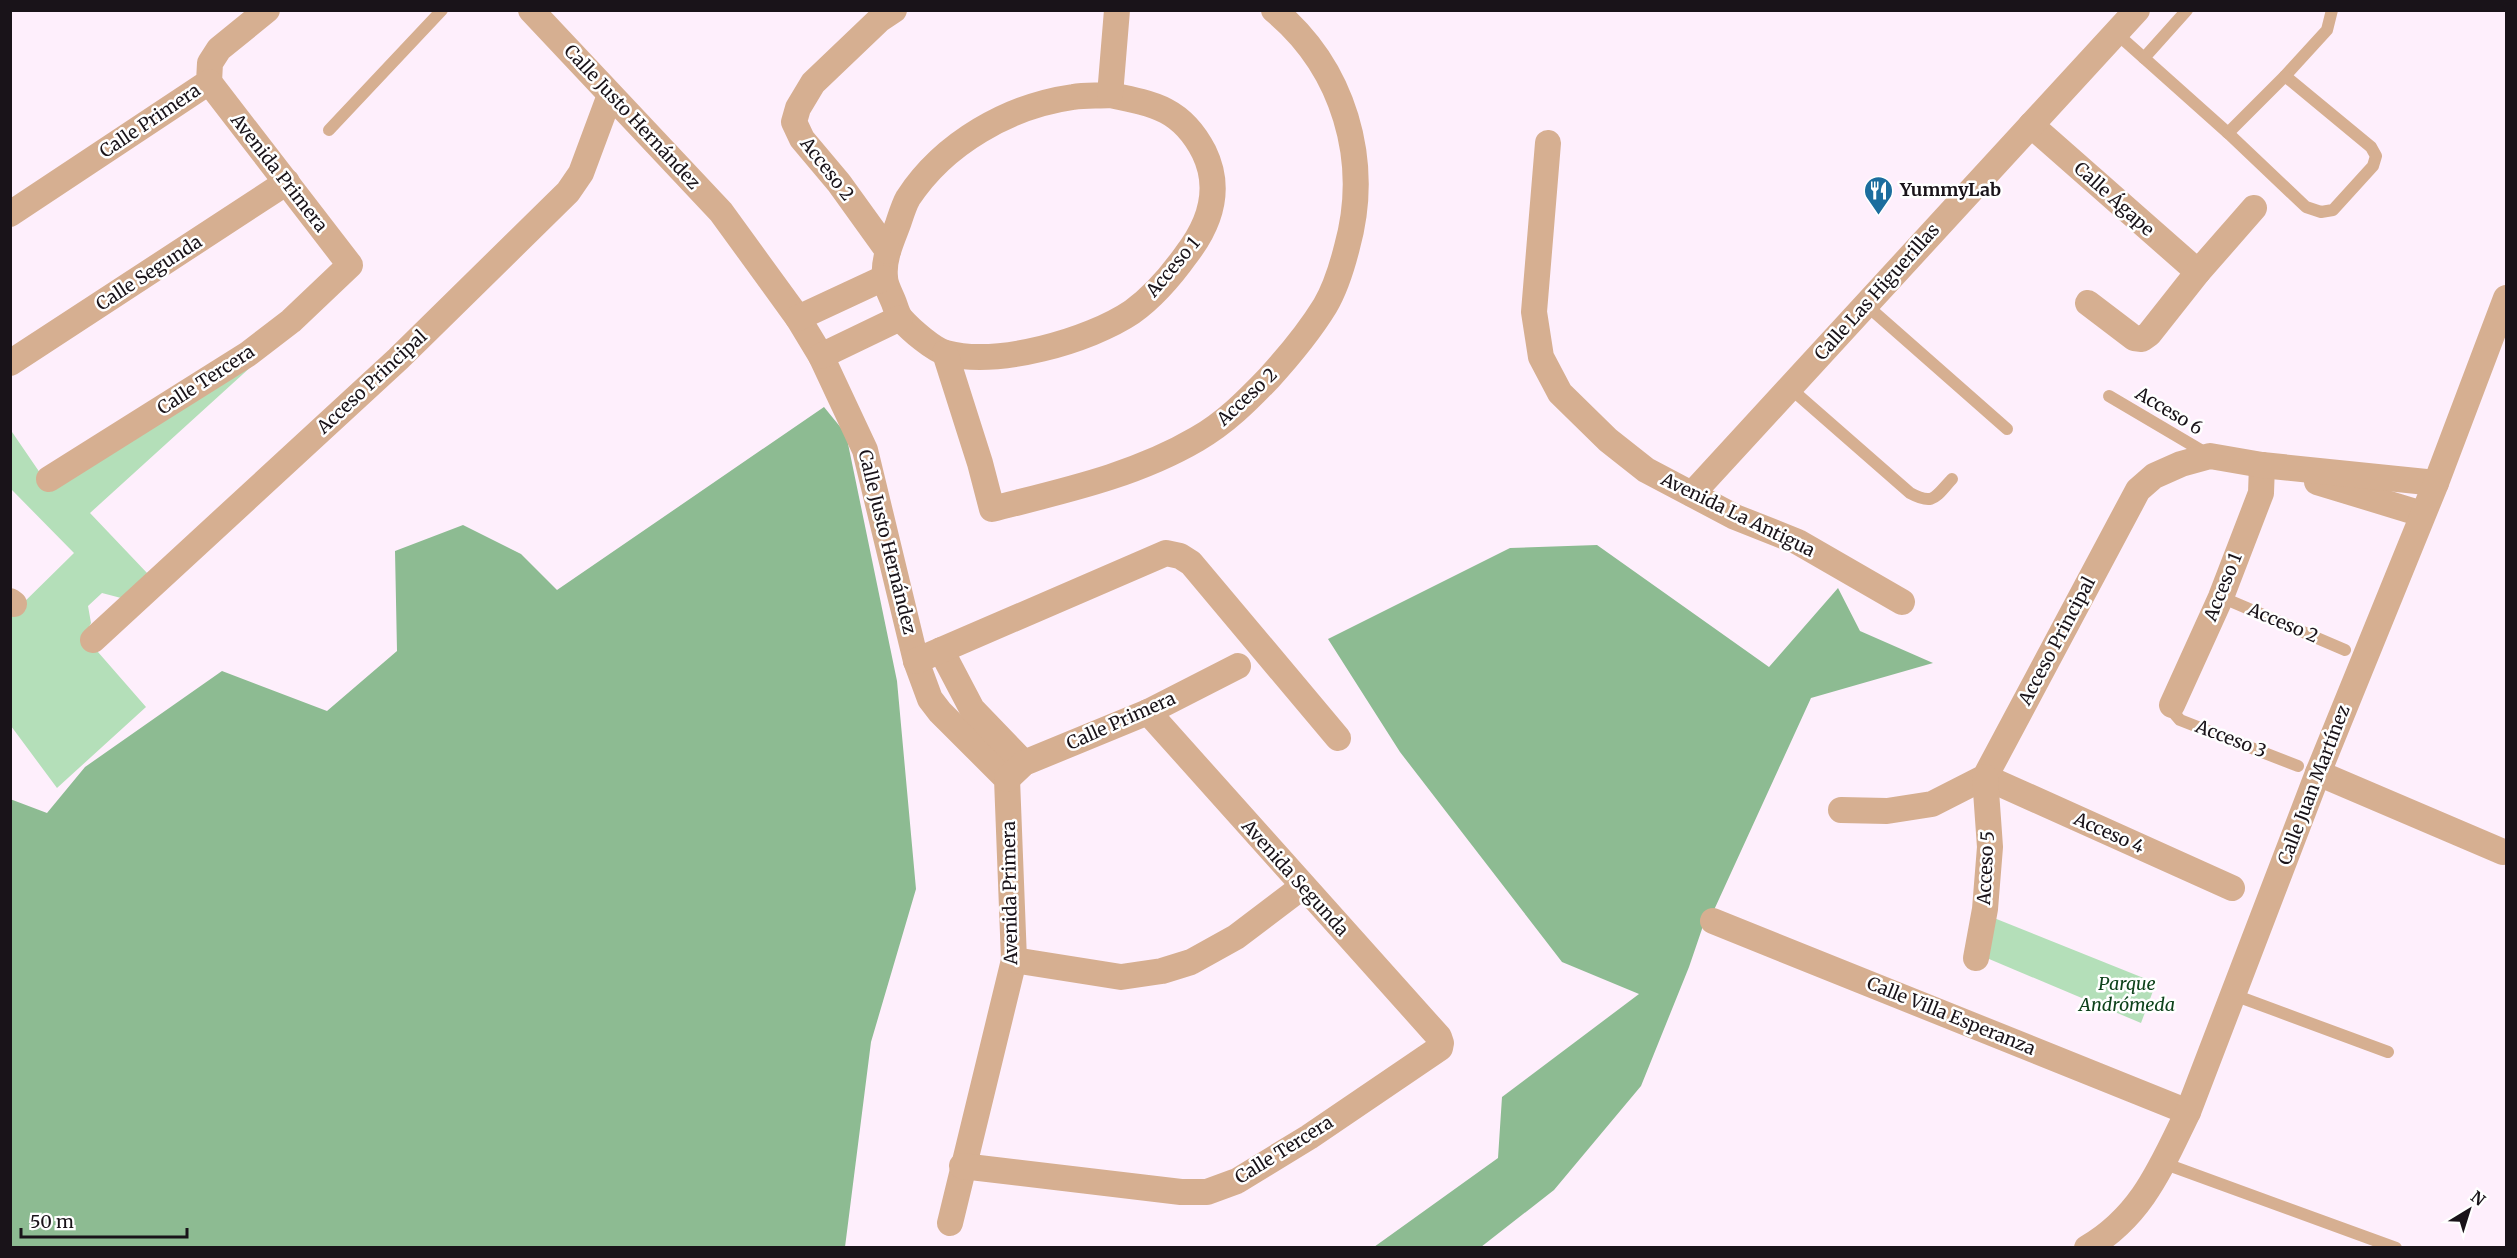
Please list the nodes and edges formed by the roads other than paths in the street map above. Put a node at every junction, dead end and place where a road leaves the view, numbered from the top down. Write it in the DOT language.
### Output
graph roads {
  1 [pos="267,10"];
  2 [pos="442,10"];
  3 [pos="531,10"];
  4 [pos="894,10"];
  5 [pos="1117,10"];
  6 [pos="1274,10"];
  7 [pos="2137,10"];
  8 [pos="2187,10"];
  9 [pos="2332,10"];
  10 [pos="2116,33"];
  11 [pos="2144,58"];
  12 [pos="2285,76"];
  13 [pos="209,82"];
  14 [pos="610,95"];
  15 [pos="1110,96"];
  16 [pos="2031,125"];
  17 [pos="329,130"];
  18 [pos="2228,133"];
  19 [pos="1548,143"];
  20 [pos="287,182"];
  21 [pos="2254,208"];
  22 [pos="10,214"];
  23 [pos="888,251"];
  24 [pos="350,265"];
  25 [pos="2198,272"];
  26 [pos="884,278"];
  27 [pos="2506,298"];
  28 [pos="1865,303"];
  29 [pos="2088,303"];
  30 [pos="798,318"];
  31 [pos="900,318"];
  32 [pos="945,353"];
  33 [pos="821,356"];
  34 [pos="10,363"];
  35 [pos="1790,388"];
  36 [pos="2109,396"];
  37 [pos="2007,429"];
  38 [pos="2210,456"];
  39 [pos="2262,465"];
  40 [pos="49,479"];
  41 [pos="1952,479"];
  42 [pos="2436,483"];
  43 [pos="1692,494"];
  44 [pos="2422,514"];
  45 [pos="2221,597"];
  46 [pos="1902,602"];
  47 [pos="93,640"];
  48 [pos="941,650"];
  49 [pos="2345,650"];
  50 [pos="916,661"];
  51 [pos="1238,666"];
  52 [pos="2172,705"];
  53 [pos="1148,712"];
  54 [pos="1338,738"];
  55 [pos="2308,769"];
  56 [pos="1016,771"];
  57 [pos="1985,777"];
  58 [pos="1841,810"];
  59 [pos="2503,852"];
  60 [pos="1302,887"];
  61 [pos="2232,888"];
  62 [pos="1713,921"];
  63 [pos="1976,958"];
  64 [pos="1014,960"];
  65 [pos="2234,996"];
  66 [pos="1442,1043"];
  67 [pos="2388,1052"];
  68 [pos="2188,1112"];
  69 [pos="2163,1163"];
  70 [pos="962,1166"];
  71 [pos="950,1223"];
  72 [pos="2087,1248"];
  73 [pos="2396,1248"];
  1 -- 13 [label="street, Calle Primera"];
  2 -- 17 [label="lane"];
  3 -- 14 [label="street, Calle Justo Hernández"];
  4 -- 23 [label="street, Acceso 2"];
  5 -- 15 [label="street"];
  6 -- 32 [label="street, Acceso 2"];
  7 -- 10 [label="street, Calle Las Higuerillas"];
  8 -- 11 [label="lane"];
  9 -- 12 [label="lane"];
  10 -- 11 [label="lane"];
  10 -- 16 [label="street, Calle Las Higuerillas"];
  11 -- 18 [label="lane"];
  12 -- 18 [label="lane"];
  12 -- 18 [label="lane"];
  13 -- 20 [label="street, Avenida Primera"];
  13 -- 22 [label="street, Calle Primera"];
  14 -- 30 [label="street, Calle Justo Hernández"];
  14 -- 47 [label="street, Acceso Principal"];
  15 -- 23 [label="street, Acceso 1"];
  15 -- 32 [label="street, Acceso 1"];
  16 -- 25 [label="street, Calle Ágape"];
  16 -- 28 [label="street, Calle Las Higuerillas"];
  19 -- 43 [label="street, Avenida La Antigua"];
  20 -- 24 [label="street, Avenida Primera"];
  20 -- 34 [label="street, Calle Segunda"];
  21 -- 25 [label="street"];
  23 -- 26 [label="street, Acceso 1"];
  24 -- 40 [label="street, Calle Tercera"];
  25 -- 29 [label="street"];
  26 -- 30 [label="street"];
  26 -- 31 [label="street"];
  27 -- 42 [label="street, Calle Juan Martínez"];
  28 -- 35 [label="street, Calle Las Higuerillas"];
  28 -- 37 [label="lane"];
  30 -- 33 [label="street, Calle Justo Hernández"];
  31 -- 32 [label="street"];
  31 -- 33 [label="street"];
  33 -- 50 [label="street, Calle Justo Hernández"];
  35 -- 41 [label="lane"];
  35 -- 43 [label="street, Calle Las Higuerillas"];
  36 -- 38 [label="lane, Acceso 6"];
  38 -- 39 [label="street, Acceso Principal"];
  38 -- 57 [label="street, Acceso Principal"];
  39 -- 42 [label="street, Acceso Principal"];
  39 -- 44 [label="street, Acceso Principal"];
  39 -- 45 [label="street, Acceso 1"];
  42 -- 44 [label="street, Calle Juan Martínez"];
  43 -- 46 [label="street, Avenida La Antigua"];
  44 -- 55 [label="street, Calle Juan Martínez"];
  45 -- 49 [label="lane, Acceso 2"];
  45 -- 52 [label="street, Acceso 1"];
  48 -- 50 [label="street, Calle Justo Hernández"];
  48 -- 54 [label="street, Calle Justo Hernández"];
  48 -- 56 [label="street"];
  50 -- 56 [label="street"];
  51 -- 53 [label="street, Calle Primera"];
  52 -- 55 [label="lane, Acceso 3"];
  53 -- 56 [label="street, Calle Primera"];
  53 -- 60 [label="street, Avenida Segunda"];
  55 -- 59 [label="street"];
  55 -- 65 [label="street, Calle Juan Martínez"];
  56 -- 64 [label="street, Avenida Primera"];
  57 -- 58 [label="street"];
  57 -- 61 [label="street, Acceso 4"];
  57 -- 63 [label="street, Acceso 5"];
  60 -- 64 [label="street"];
  60 -- 66 [label="street, Avenida Segunda"];
  62 -- 68 [label="street, Calle Villa Esperanza"];
  64 -- 70 [label="street, Avenida Primera"];
  65 -- 67 [label="lane"];
  65 -- 68 [label="street, Calle Juan Martínez"];
  66 -- 70 [label="street, Calle Tercera"];
  68 -- 69 [label="street, Calle Juan Martínez"];
  69 -- 72 [label="street, Calle Juan Martínez"];
  69 -- 73 [label="lane"];
  70 -- 71 [label="street, Avenida Primera"];
}
